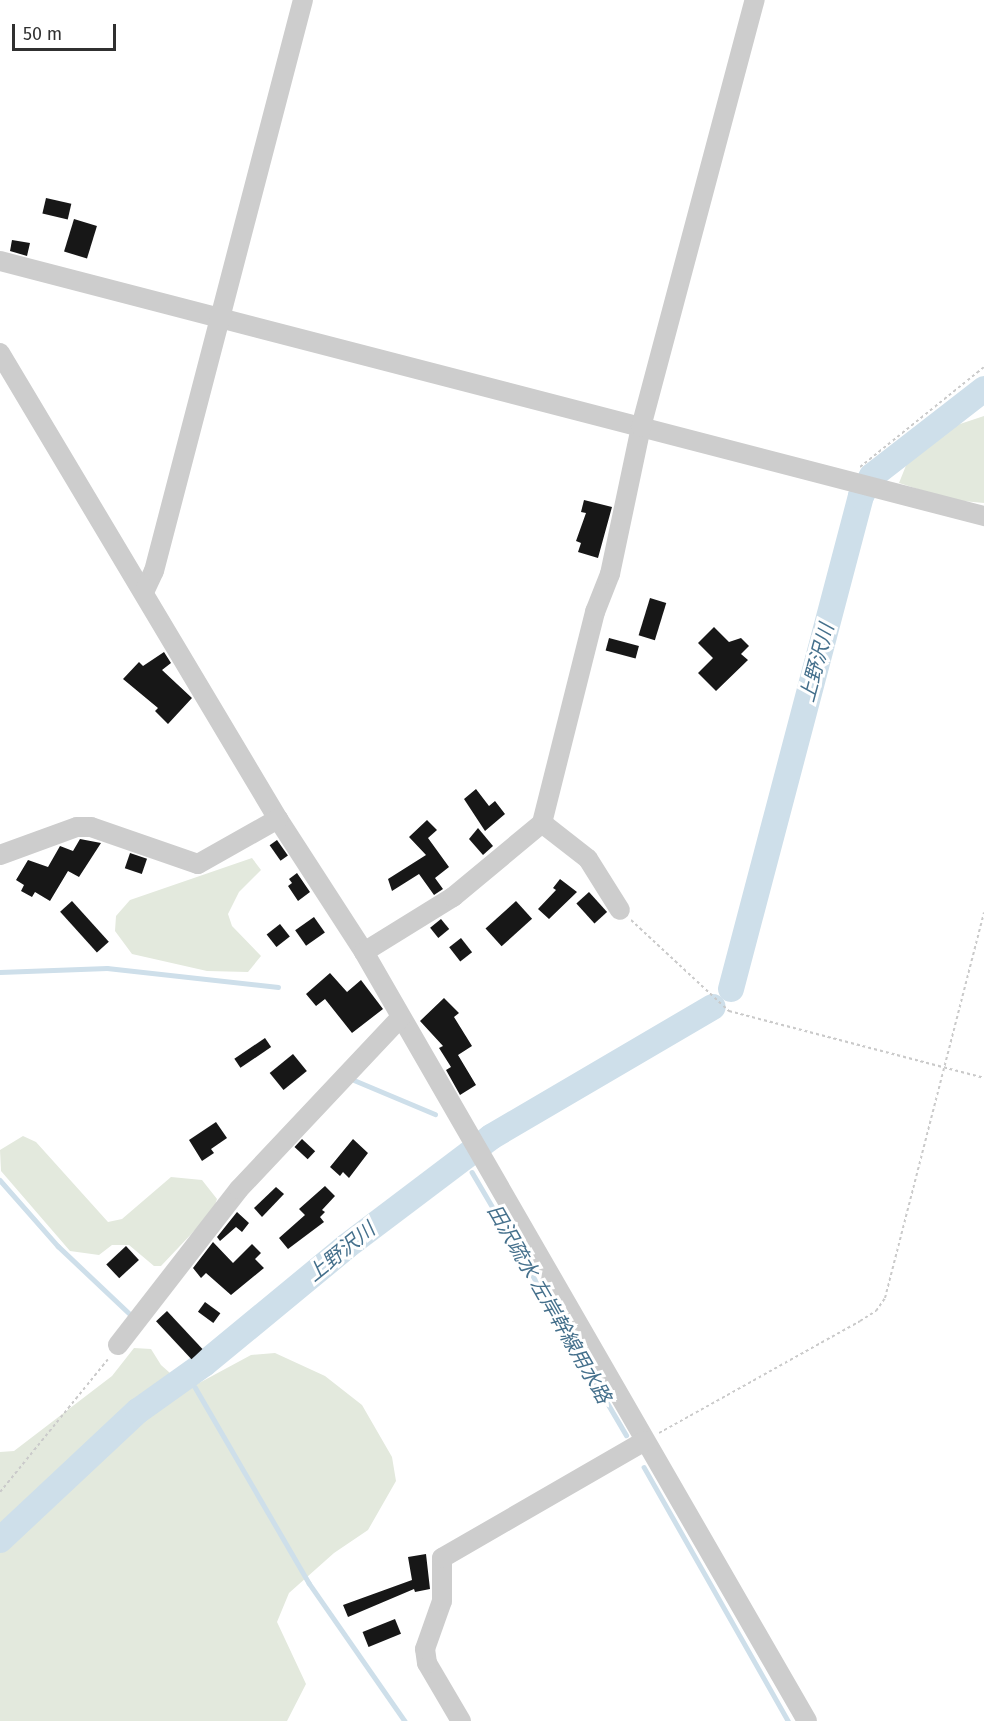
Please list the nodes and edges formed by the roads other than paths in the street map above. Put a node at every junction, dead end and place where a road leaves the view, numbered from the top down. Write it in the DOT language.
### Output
graph roads {
  1 [pos="303,0"];
  2 [pos="754,0"];
  3 [pos="0,261"];
  4 [pos="217,318"];
  5 [pos="0,353"];
  6 [pos="641,427"];
  7 [pos="984,516"];
  8 [pos="145,590"];
  9 [pos="278,819"];
  10 [pos="542,824"];
  11 [pos="0,855"];
  12 [pos="620,910"];
  13 [pos="364,952"];
  14 [pos="401,1017"];
  15 [pos="118,1345"];
  16 [pos="645,1441"];
  17 [pos="461,1721"];
  18 [pos="807,1721"];
  1 -- 4 [label="street"];
  2 -- 6 [label="street"];
  3 -- 4 [label="street"];
  4 -- 6 [label="street"];
  4 -- 8 [label="street"];
  5 -- 8 [label="street"];
  6 -- 7 [label="street"];
  6 -- 10 [label="street"];
  8 -- 9 [label="street"];
  9 -- 11 [label="street"];
  9 -- 13 [label="street"];
  10 -- 12 [label="street"];
  10 -- 13 [label="street"];
  13 -- 14 [label="street"];
  14 -- 15 [label="street"];
  14 -- 16 [label="street"];
  16 -- 17 [label="street"];
  16 -- 18 [label="street"];
}
